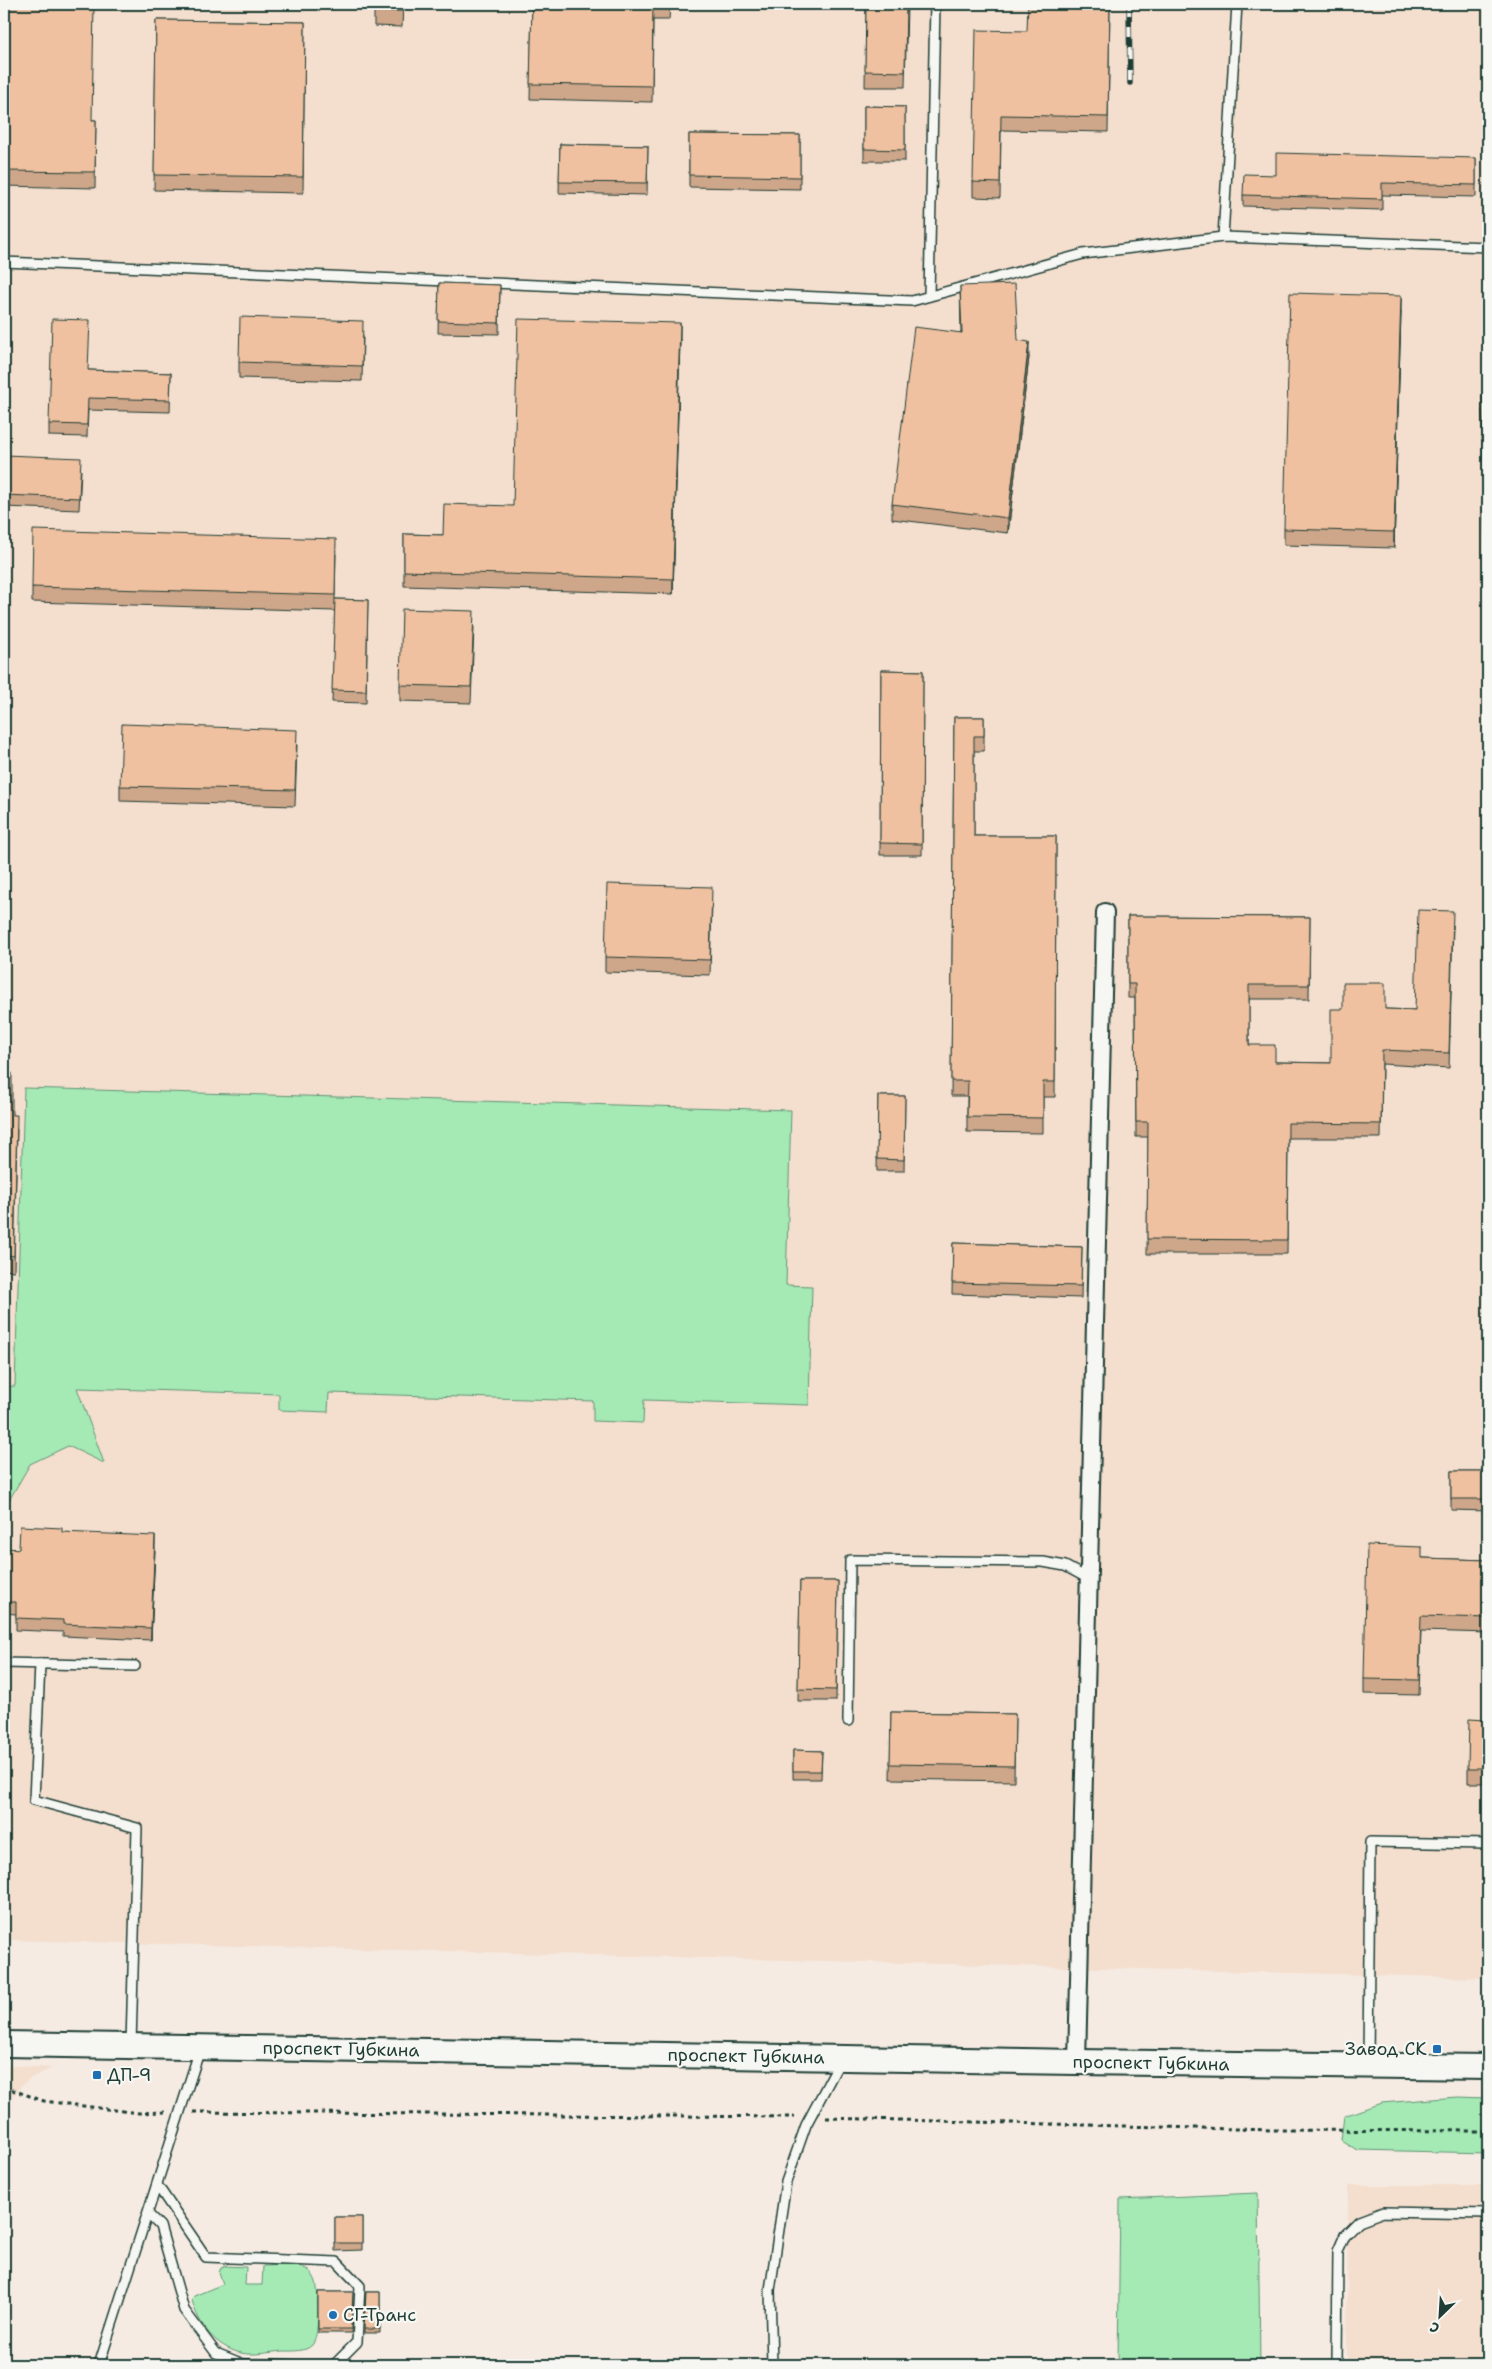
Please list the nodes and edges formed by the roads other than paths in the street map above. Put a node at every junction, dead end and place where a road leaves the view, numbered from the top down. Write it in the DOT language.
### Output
graph roads {
  1 [pos="935,4"];
  2 [pos="1237,4"];
  3 [pos="1223,237"];
  4 [pos="1488,247"];
  5 [pos="4,262"];
  6 [pos="929,296"];
  7 [pos="1105,912"];
  8 [pos="1089,1579"];
  9 [pos="4,1663"];
  10 [pos="40,1664"];
  11 [pos="135,1666"];
  12 [pos="848,1721"];
  13 [pos="1488,1844"];
  14 [pos="4,2044"];
  15 [pos="131,2045"];
  16 [pos="201,2047"];
  17 [pos="843,2057"];
  18 [pos="1077,2062"];
  19 [pos="1368,2066"];
  20 [pos="1488,2067"];
  21 [pos="157,2185"];
  22 [pos="148,2214"];
  23 [pos="1488,2214"];
  24 [pos="99,2365"];
  25 [pos="292,2365"];
  26 [pos="334,2365"];
  27 [pos="772,2365"];
  28 [pos="1337,2365"];
  1 -- 6 [label="lane"];
  2 -- 3 [label="lane"];
  3 -- 4 [label="lane"];
  3 -- 6 [label="lane"];
  5 -- 6 [label="lane"];
  7 -- 8 [label="street"];
  8 -- 12 [label="lane"];
  8 -- 18 [label="street"];
  9 -- 10 [label="lane"];
  10 -- 11 [label="lane"];
  10 -- 15 [label="lane"];
  13 -- 19 [label="lane"];
  14 -- 15 [label="main road, проспект Губкина"];
  15 -- 16 [label="main road, проспект Губкина"];
  16 -- 17 [label="main road, проспект Губкина"];
  16 -- 21 [label="lane"];
  17 -- 18 [label="main road, проспект Губкина"];
  17 -- 27 [label="lane"];
  18 -- 19 [label="main road, проспект Губкина"];
  19 -- 20 [label="main road, проспект Губкина"];
  21 -- 22 [label="lane"];
  21 -- 26 [label="lane"];
  22 -- 24 [label="lane"];
  22 -- 25 [label="lane"];
  23 -- 28 [label="lane"];
}
